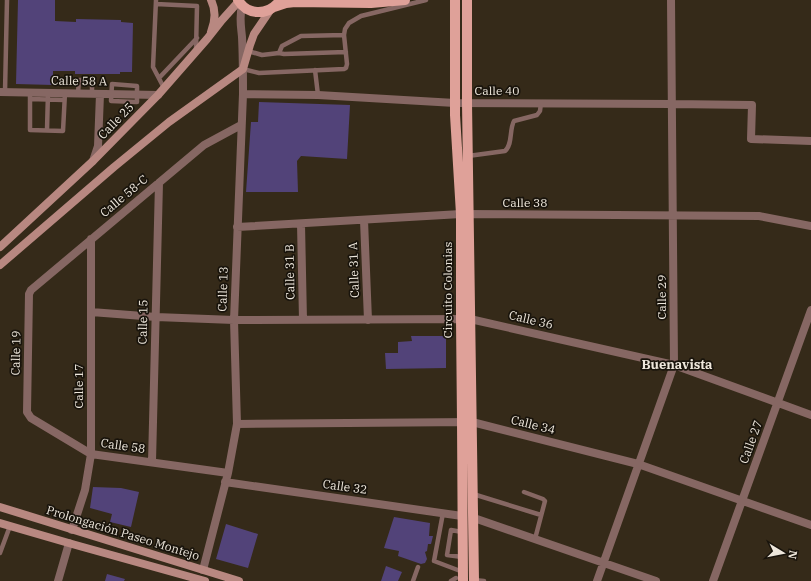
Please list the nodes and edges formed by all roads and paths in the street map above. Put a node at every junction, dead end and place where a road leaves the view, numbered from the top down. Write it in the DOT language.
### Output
graph roads {
  1 [pos="7,0"];
  2 [pos="211,0"];
  3 [pos="405,0"];
  4 [pos="426,0"];
  5 [pos="455,0"];
  6 [pos="467,0"];
  7 [pos="672,0"];
  8 [pos="156,2"];
  9 [pos="240,2"];
  10 [pos="275,6"];
  11 [pos="344,35"];
  12 [pos="197,38"];
  13 [pos="207,39"];
  14 [pos="196,52"];
  15 [pos="248,52"];
  16 [pos="279,52"];
  17 [pos="346,52"];
  18 [pos="243,69"];
  19 [pos="315,70"];
  20 [pos="159,78"];
  21 [pos="164,88"];
  22 [pos="2,92"];
  23 [pos="78,93"];
  24 [pos="96,94"];
  25 [pos="243,94"];
  26 [pos="158,95"];
  27 [pos="318,95"];
  28 [pos="30,96"];
  29 [pos="48,96"];
  30 [pos="64,96"];
  31 [pos="455,103"];
  32 [pos="467,103"];
  33 [pos="541,104"];
  34 [pos="672,104"];
  35 [pos="241,125"];
  36 [pos="47,130"];
  37 [pos="811,141"];
  38 [pos="468,156"];
  39 [pos="93,161"];
  40 [pos="159,183"];
  41 [pos="465,214"];
  42 [pos="673,215"];
  43 [pos="364,220"];
  44 [pos="301,224"];
  45 [pos="811,226"];
  46 [pos="238,227"];
  47 [pos="92,239"];
  48 [pos="0,246"];
  49 [pos="0,265"];
  50 [pos="29,294"];
  51 [pos="811,310"];
  52 [pos="91,312"];
  53 [pos="156,318"];
  54 [pos="466,319"];
  55 [pos="234,320"];
  56 [pos="303,320"];
  57 [pos="368,320"];
  58 [pos="674,365"];
  59 [pos="777,403"];
  60 [pos="28,412"];
  61 [pos="811,415"];
  62 [pos="467,422"];
  63 [pos="236,424"];
  64 [pos="91,454"];
  65 [pos="152,462"];
  66 [pos="638,464"];
  67 [pos="228,473"];
  68 [pos="225,482"];
  69 [pos="524,492"];
  70 [pos="473,494"];
  71 [pos="742,501"];
  72 [pos="0,507"];
  73 [pos="443,513"];
  74 [pos="541,515"];
  75 [pos="462,516"];
  76 [pos="474,518"];
  77 [pos="0,523"];
  78 [pos="811,525"];
  79 [pos="10,526"];
  80 [pos="72,530"];
  81 [pos="462,532"];
  82 [pos="535,539"];
  83 [pos="69,543"];
  84 [pos="0,553"];
  85 [pos="463,558"];
  86 [pos="604,563"];
  87 [pos="418,567"];
  88 [pos="203,570"];
  89 [pos="461,577"];
  90 [pos="58,581"];
  91 [pos="201,581"];
  92 [pos="240,581"];
  93 [pos="413,581"];
  94 [pos="452,581"];
  95 [pos="477,581"];
  96 [pos="597,581"];
  97 [pos="656,581"];
  98 [pos="713,581"];
  1 -- 22 [label="lane"];
  2 -- 13 [label="main road"];
  3 -- 10 [label="main road"];
  4 -- 11 [label="lane"];
  5 -- 31 [label="main road, Circuito Colonias"];
  6 -- 32 [label="main road, Circuito Colonias"];
  7 -- 34 [label="street, Calle 29"];
  8 -- 12 [label="lane"];
  8 -- 20 [label="lane"];
  9 -- 10 [label="main road"];
  9 -- 13 [label="main road, Calle 25"];
  9 -- 18 [label="street, Calle 13"];
  10 -- 15 [label="main road"];
  11 -- 16 [label="lane"];
  11 -- 17 [label="lane"];
  12 -- 14 [label="lane"];
  12 -- 20 [label="lane"];
  13 -- 14 [label="main road, Calle 25"];
  14 -- 21 [label="main road, Calle 25"];
  15 -- 16 [label="lane"];
  15 -- 18 [label="main road"];
  16 -- 17 [label="lane"];
  17 -- 19 [label="lane"];
  18 -- 19 [label="lane"];
  18 -- 25 [label="street, Calle 13"];
  18 -- 49 [label="main road"];
  19 -- 27 [label="lane"];
  20 -- 21 [label="lane"];
  21 -- 26 [label="main road, Calle 25"];
  22 -- 28 [label="street, Calle 58 A"];
  23 -- 24 [label="street, Calle 58 A"];
  23 -- 24 [label="lane"];
  23 -- 30 [label="street, Calle 58 A"];
  24 -- 26 [label="street, Calle 58 A"];
  24 -- 39 [label="street"];
  25 -- 27 [label="street, Calle 40"];
  25 -- 35 [label="street, Calle 13"];
  26 -- 39 [label="main road, Calle 25"];
  27 -- 31 [label="street, Calle 40"];
  28 -- 29 [label="street, Calle 58 A"];
  28 -- 36 [label="lane"];
  29 -- 30 [label="street, Calle 58 A"];
  29 -- 36 [label="lane"];
  30 -- 36 [label="lane"];
  31 -- 32 [label="street, Calle 40"];
  31 -- 41 [label="main road, Circuito Colonias"];
  32 -- 33 [label="street, Calle 40"];
  32 -- 38 [label="main road, Circuito Colonias"];
  33 -- 34 [label="street, Calle 40"];
  33 -- 38 [label="lane"];
  34 -- 37 [label="street, Calle 40"];
  34 -- 42 [label="street, Calle 29"];
  35 -- 40 [label="street, Calle 58-C"];
  35 -- 46 [label="street, Calle 13"];
  38 -- 41 [label="main road, Circuito Colonias"];
  39 -- 48 [label="main road, Calle 25"];
  40 -- 47 [label="street, Calle 58-C"];
  40 -- 53 [label="street, Calle 15"];
  41 -- 42 [label="street, Calle 38"];
  41 -- 43 [label="street, Calle 38"];
  41 -- 54 [label="main road, Circuito Colonias"];
  42 -- 45 [label="street, Calle 38"];
  42 -- 58 [label="street, Calle 29"];
  43 -- 44 [label="street, Calle 38"];
  43 -- 57 [label="street, Calle 31 A"];
  44 -- 46 [label="street, Calle 38"];
  44 -- 56 [label="street, Calle 31 B"];
  46 -- 55 [label="street, Calle 13"];
  47 -- 50 [label="street, Calle 58-C"];
  47 -- 52 [label="street, Calle 17"];
  50 -- 60 [label="street, Calle 19"];
  51 -- 59 [label="street, Calle 27"];
  52 -- 53 [label="street, Calle 36"];
  52 -- 64 [label="street, Calle 17"];
  53 -- 55 [label="street, Calle 36"];
  53 -- 65 [label="street, Calle 15"];
  54 -- 57 [label="street, Calle 36"];
  54 -- 58 [label="street, Calle 36"];
  54 -- 62 [label="main road, Circuito Colonias"];
  55 -- 56 [label="street, Calle 36"];
  55 -- 63 [label="street, Calle 13"];
  56 -- 57 [label="street, Calle 36"];
  58 -- 59 [label="street, Calle 36"];
  58 -- 66 [label="street, Calle 29"];
  59 -- 61 [label="street, Calle 36"];
  59 -- 71 [label="street, Calle 27"];
  60 -- 64 [label="street, Calle 58"];
  62 -- 63 [label="street, Calle 34"];
  62 -- 66 [label="street, Calle 34"];
  62 -- 70 [label="main road, Circuito Colonias"];
  62 -- 75 [label="main road, Circuito Colonias"];
  63 -- 67 [label="street, Calle 13"];
  64 -- 65 [label="street, Calle 58"];
  64 -- 80 [label="street, Calle 17"];
  65 -- 67 [label="street, Calle 58"];
  66 -- 71 [label="street, Calle 34"];
  66 -- 86 [label="street, Calle 29"];
  67 -- 68 [label="street, Calle 13"];
  68 -- 73 [label="street, Calle 32"];
  68 -- 88 [label="street, Calle 13"];
  69 -- 74 [label="lane"];
  70 -- 74 [label="lane"];
  70 -- 76 [label="main road, Circuito Colonias"];
  71 -- 78 [label="street, Calle 34"];
  71 -- 98 [label="street, Calle 27"];
  72 -- 80 [label="main road, Prolongación Paseo Montejo"];
  73 -- 75 [label="street, Calle 32"];
  73 -- 89 [label="lane"];
  74 -- 82 [label="lane"];
  75 -- 81 [label="main road, Circuito Colonias"];
  76 -- 82 [label="street"];
  76 -- 95 [label="main road, Circuito Colonias"];
  77 -- 79 [label="main road, Prolongación Paseo Montejo"];
  79 -- 83 [label="main road, Prolongación Paseo Montejo"];
  79 -- 84 [label="lane"];
  80 -- 88 [label="main road, Prolongación Paseo Montejo"];
  81 -- 85 [label="main road, Circuito Colonias"];
  81 -- 85 [label="lane"];
  82 -- 86 [label="street"];
  83 -- 90 [label="street"];
  83 -- 91 [label="main road, Prolongación Paseo Montejo"];
  85 -- 89 [label="main road, Circuito Colonias"];
  86 -- 96 [label="street, Calle 29"];
  86 -- 97 [label="street"];
  87 -- 93 [label="lane"];
  88 -- 92 [label="main road, Prolongación Paseo Montejo"];
  89 -- 94 [label="lane"];
}
